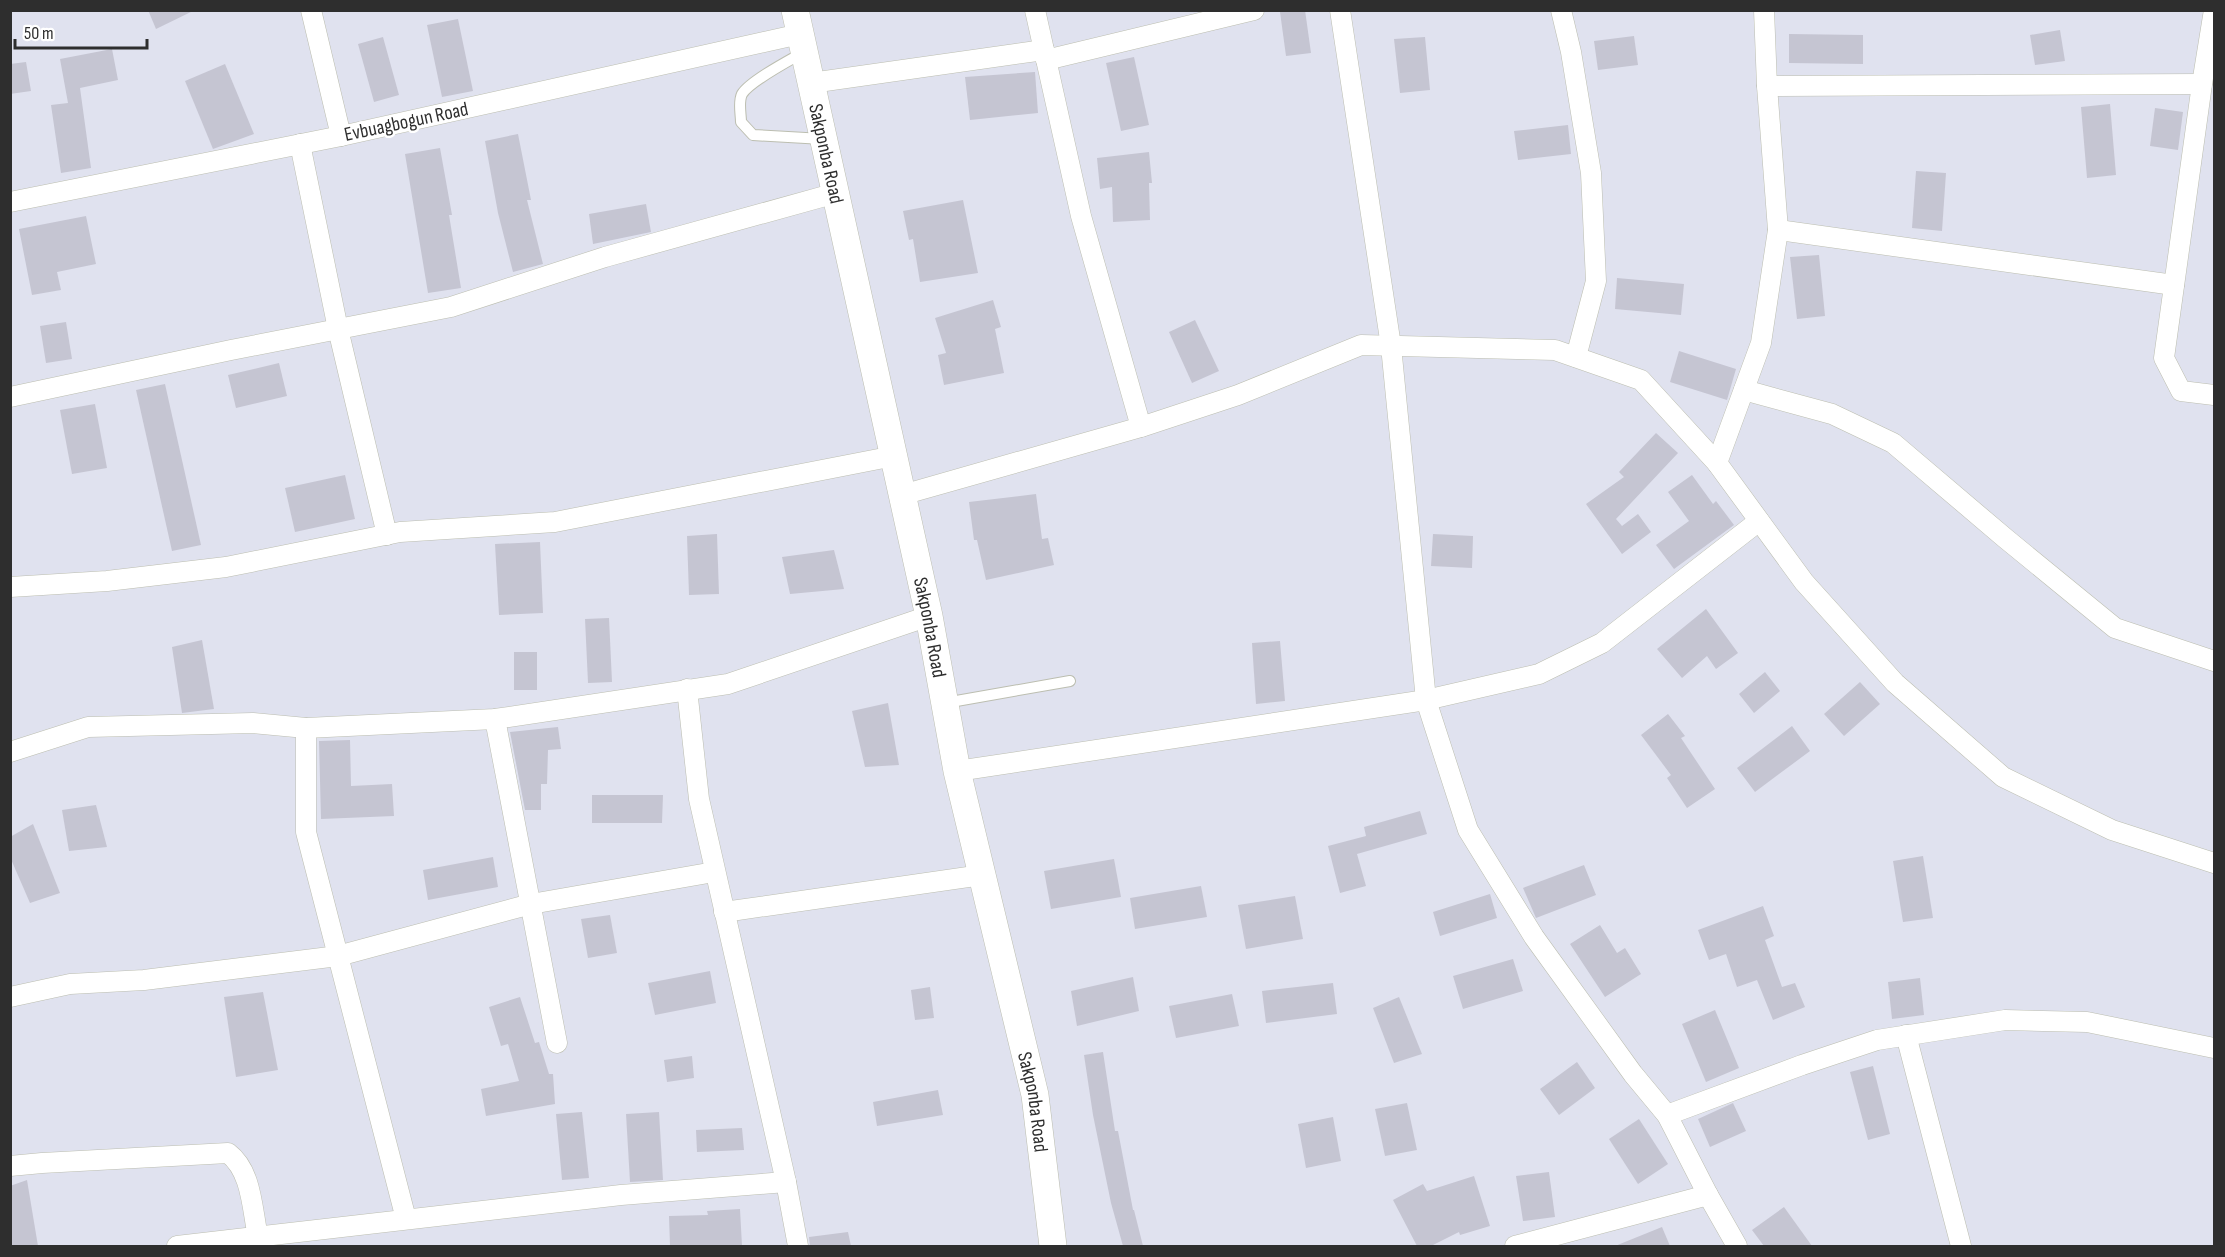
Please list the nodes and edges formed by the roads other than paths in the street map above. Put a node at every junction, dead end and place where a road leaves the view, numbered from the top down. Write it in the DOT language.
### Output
graph roads {
  1 [pos="311,10"];
  2 [pos="1035,10"];
  3 [pos="1254,10"];
  4 [pos="1340,10"];
  5 [pos="1561,10"];
  6 [pos="1764,10"];
  7 [pos="2214,10"];
  8 [pos="800,32"];
  9 [pos="1045,55"];
  10 [pos="812,83"];
  11 [pos="2202,84"];
  12 [pos="1767,86"];
  13 [pos="341,136"];
  14 [pos="824,140"];
  15 [pos="300,144"];
  16 [pos="836,193"];
  17 [pos="10,202"];
  18 [pos="1778,230"];
  19 [pos="2174,285"];
  20 [pos="338,329"];
  21 [pos="1391,346"];
  22 [pos="1576,357"];
  23 [pos="1744,390"];
  24 [pos="2214,395"];
  25 [pos="10,397"];
  26 [pos="1141,427"];
  27 [pos="894,456"];
  28 [pos="1717,463"];
  29 [pos="902,495"];
  30 [pos="1759,520"];
  31 [pos="387,535"];
  32 [pos="10,586"];
  33 [pos="929,616"];
  34 [pos="2214,661"];
  35 [pos="1070,681"];
  36 [pos="687,689"];
  37 [pos="1426,700"];
  38 [pos="945,703"];
  39 [pos="495,719"];
  40 [pos="306,728"];
  41 [pos="10,752"];
  42 [pos="957,771"];
  43 [pos="2214,863"];
  44 [pos="714,872"];
  45 [pos="982,875"];
  46 [pos="531,904"];
  47 [pos="724,912"];
  48 [pos="338,956"];
  49 [pos="10,997"];
  50 [pos="1906,1035"];
  51 [pos="557,1043"];
  52 [pos="2214,1048"];
  53 [pos="1668,1115"];
  54 [pos="10,1166"];
  55 [pos="786,1182"];
  56 [pos="1708,1195"];
  57 [pos="406,1219"];
  58 [pos="258,1237"];
  59 [pos="177,1246"];
  60 [pos="798,1246"];
  61 [pos="1053,1246"];
  62 [pos="1515,1246"];
  63 [pos="1737,1246"];
  64 [pos="1961,1246"];
  1 -- 13 [label="street"];
  2 -- 9 [label="street"];
  3 -- 9 [label="street"];
  4 -- 21 [label="street"];
  5 -- 22 [label="street"];
  6 -- 12 [label="street"];
  7 -- 11 [label="street"];
  8 -- 10 [label="main road, Sakponba Road"];
  8 -- 13 [label="street, Evbuagbogun Road"];
  8 -- 14 [label="lane"];
  9 -- 10 [label="street"];
  9 -- 26 [label="street"];
  10 -- 14 [label="main road, Sakponba Road"];
  11 -- 12 [label="street"];
  11 -- 19 [label="street"];
  12 -- 18 [label="street"];
  13 -- 15 [label="street, Evbuagbogun Road"];
  14 -- 16 [label="main road, Sakponba Road"];
  15 -- 17 [label="street, Evbuagbogun Road"];
  15 -- 20 [label="street"];
  16 -- 20 [label="street"];
  16 -- 27 [label="main road, Sakponba Road"];
  18 -- 19 [label="street"];
  18 -- 23 [label="street"];
  19 -- 24 [label="street"];
  20 -- 25 [label="street"];
  20 -- 31 [label="street"];
  21 -- 22 [label="street"];
  21 -- 26 [label="street"];
  21 -- 37 [label="street"];
  22 -- 28 [label="street"];
  23 -- 28 [label="street"];
  23 -- 34 [label="street"];
  26 -- 29 [label="street"];
  27 -- 29 [label="main road, Sakponba Road"];
  27 -- 31 [label="street"];
  28 -- 30 [label="street"];
  29 -- 33 [label="main road, Sakponba Road"];
  30 -- 37 [label="street"];
  30 -- 43 [label="street"];
  31 -- 32 [label="street"];
  33 -- 36 [label="street"];
  33 -- 38 [label="main road, Sakponba Road"];
  35 -- 38 [label="lane"];
  36 -- 39 [label="street"];
  36 -- 44 [label="street"];
  37 -- 42 [label="street"];
  37 -- 53 [label="street"];
  38 -- 42 [label="main road, Sakponba Road"];
  39 -- 40 [label="street"];
  39 -- 46 [label="street"];
  40 -- 41 [label="street"];
  40 -- 48 [label="street"];
  42 -- 45 [label="main road, Sakponba Road"];
  44 -- 46 [label="street"];
  44 -- 47 [label="street"];
  45 -- 47 [label="street"];
  45 -- 61 [label="main road, Sakponba Road"];
  46 -- 48 [label="street"];
  46 -- 51 [label="street"];
  47 -- 55 [label="street"];
  48 -- 49 [label="street"];
  48 -- 57 [label="street"];
  50 -- 52 [label="street"];
  50 -- 53 [label="street"];
  50 -- 64 [label="street"];
  53 -- 56 [label="street"];
  54 -- 58 [label="street"];
  55 -- 57 [label="street"];
  55 -- 60 [label="street"];
  56 -- 62 [label="street"];
  56 -- 63 [label="street"];
  57 -- 58 [label="street"];
  58 -- 59 [label="street"];
}
